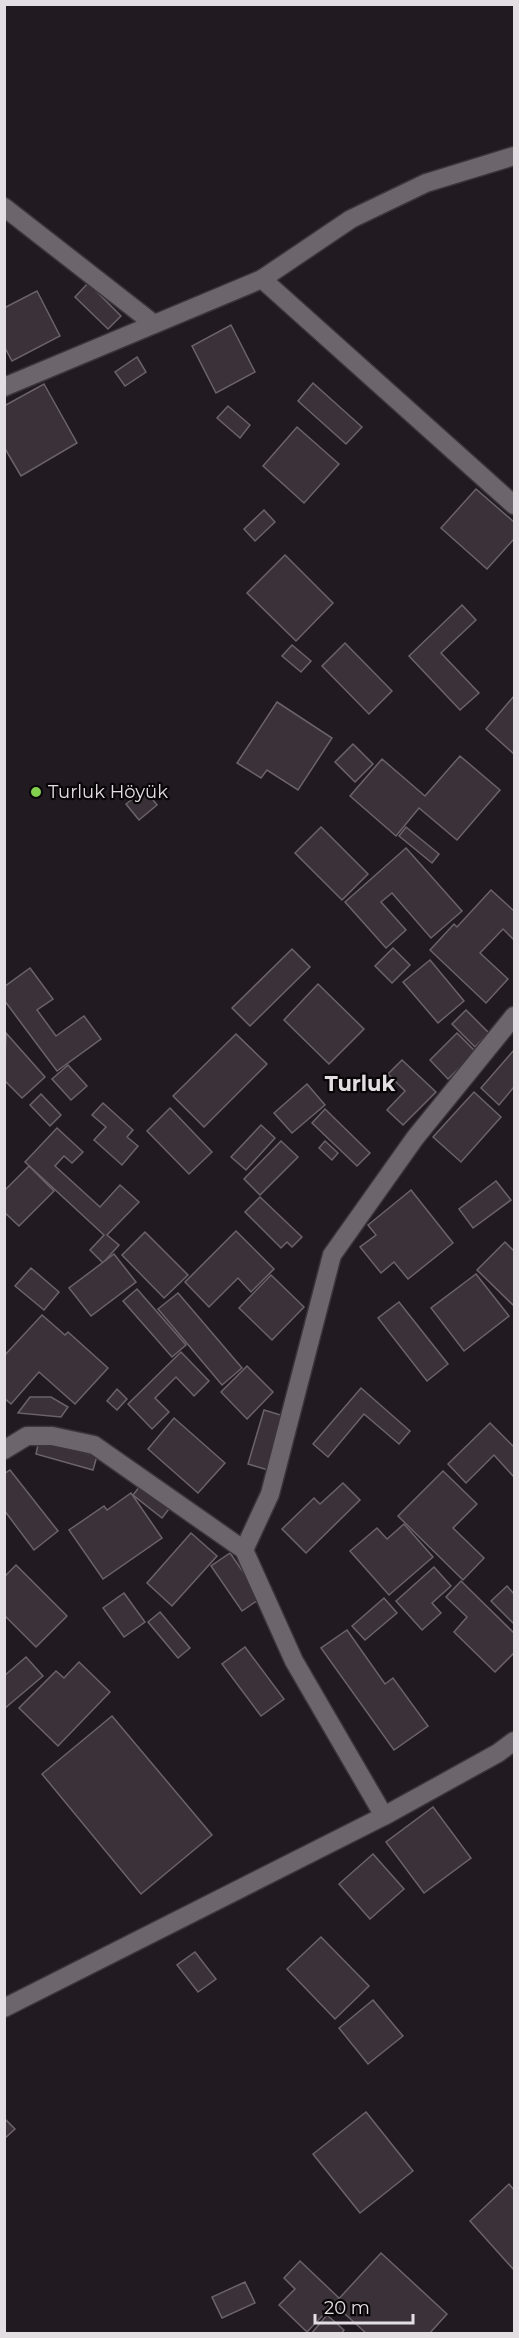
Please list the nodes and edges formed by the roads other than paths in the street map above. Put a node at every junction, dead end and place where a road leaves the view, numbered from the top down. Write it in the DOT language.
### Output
graph roads {
  1 [pos="514,156"];
  2 [pos="4,207"];
  3 [pos="262,279"];
  4 [pos="154,324"];
  5 [pos="4,387"];
  6 [pos="514,504"];
  7 [pos="514,1016"];
  8 [pos="4,1450"];
  9 [pos="244,1550"];
  10 [pos="514,1740"];
  11 [pos="384,1816"];
  12 [pos="4,2008"];
  1 -- 3 [label="street"];
  2 -- 4 [label="street"];
  3 -- 4 [label="street"];
  3 -- 6 [label="street"];
  4 -- 5 [label="street"];
  7 -- 9 [label="street"];
  8 -- 9 [label="street"];
  9 -- 11 [label="street"];
  10 -- 11 [label="street"];
  11 -- 12 [label="street"];
}
